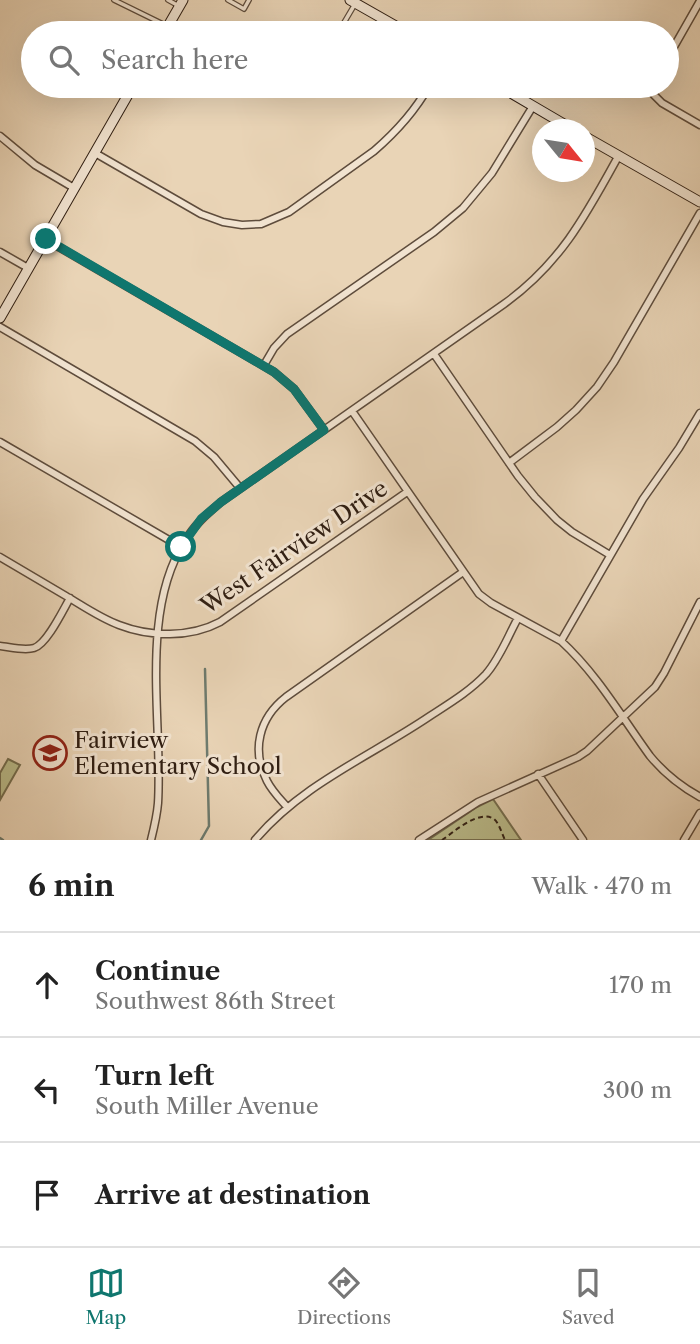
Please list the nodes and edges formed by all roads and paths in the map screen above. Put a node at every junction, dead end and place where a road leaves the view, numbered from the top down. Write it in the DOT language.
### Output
graph roads {
  1 [pos="114,0"];
  2 [pos="167,0"];
  3 [pos="228,0"];
  4 [pos="249,0"];
  5 [pos="353,2"];
  6 [pos="181,3"];
  7 [pos="699,6"];
  8 [pos="381,18"];
  9 [pos="150,21"];
  10 [pos="170,21"];
  11 [pos="344,21"];
  12 [pos="379,21"];
  13 [pos="386,21"];
  14 [pos="679,39"];
  15 [pos="127,98"];
  16 [pos="421,98"];
  17 [pos="519,98"];
  18 [pos="658,98"];
  19 [pos="533,106"];
  20 [pos="555,119"];
  21 [pos="700,125"];
  22 [pos="0,136"];
  23 [pos="595,142"];
  24 [pos="95,153"];
  25 [pos="619,155"];
  26 [pos="74,188"];
  27 [pos="700,202"];
  28 [pos="700,213"];
  29 [pos="46,239"];
  30 [pos="0,252"];
  31 [pos="28,268"];
  32 [pos="0,318"];
  33 [pos="0,327"];
  34 [pos="434,354"];
  35 [pos="264,365"];
  36 [pos="352,411"];
  37 [pos="700,413"];
  38 [pos="324,430"];
  39 [pos="0,442"];
  40 [pos="509,463"];
  41 [pos="240,488"];
  42 [pos="407,492"];
  43 [pos="181,547"];
  44 [pos="610,555"];
  45 [pos="0,557"];
  46 [pos="463,572"];
  47 [pos="70,598"];
  48 [pos="700,602"];
  49 [pos="518,618"];
  50 [pos="159,633"];
  51 [pos="561,641"];
  52 [pos="0,646"];
  53 [pos="623,718"];
  54 [pos="538,774"];
  55 [pos="700,797"];
  56 [pos="287,807"];
  57 [pos="700,813"];
  58 [pos="151,840"];
  59 [pos="255,840"];
  60 [pos="419,840"];
  61 [pos="442,840"];
  62 [pos="505,840"];
  63 [pos="583,840"];
  64 [pos="684,840"];
  1 -- 9 [label="lane"];
  2 -- 6 [label="lane"];
  3 -- 4 [label="lane"];
  5 -- 8 [label="main road"];
  5 -- 11 [label="lane"];
  6 -- 10 [label="main road"];
  7 -- 14 [label="street"];
  8 -- 12 [label="lane"];
  8 -- 13 [label="main road"];
  15 -- 24 [label="main road"];
  16 -- 24 [label="street"];
  17 -- 19 [label="main road"];
  18 -- 21 [label="street"];
  19 -- 20 [label="main road"];
  19 -- 35 [label="street"];
  22 -- 26 [label="street"];
  23 -- 25 [label="main road"];
  24 -- 26 [label="main road"];
  25 -- 27 [label="main road"];
  25 -- 34 [label="street"];
  26 -- 29 [label="main road"];
  28 -- 40 [label="street"];
  29 -- 31 [label="main road"];
  29 -- 35 [label="street"];
  30 -- 31 [label="street"];
  31 -- 32 [label="main road"];
  33 -- 41 [label="street"];
  34 -- 36 [label="street"];
  34 -- 40 [label="street"];
  35 -- 38 [label="street"];
  36 -- 38 [label="street"];
  36 -- 42 [label="street"];
  37 -- 44 [label="street"];
  38 -- 41 [label="street"];
  39 -- 43 [label="street"];
  40 -- 44 [label="street"];
  41 -- 43 [label="street"];
  42 -- 46 [label="street"];
  42 -- 50 [label="street, West Fairview Drive"];
  43 -- 50 [label="street"];
  44 -- 51 [label="street"];
  45 -- 47 [label="street, West Fairview Drive"];
  46 -- 49 [label="street"];
  46 -- 56 [label="street"];
  47 -- 50 [label="street, West Fairview Drive"];
  47 -- 52 [label="street"];
  48 -- 53 [label="street"];
  49 -- 51 [label="street"];
  49 -- 56 [label="street"];
  50 -- 58 [label="street"];
  51 -- 53 [label="street"];
  53 -- 54 [label="street"];
  53 -- 55 [label="street"];
  54 -- 60 [label="street"];
  54 -- 63 [label="street"];
  56 -- 59 [label="street"];
  57 -- 64 [label="street"];
  61 -- 62 [label="path"];
}
